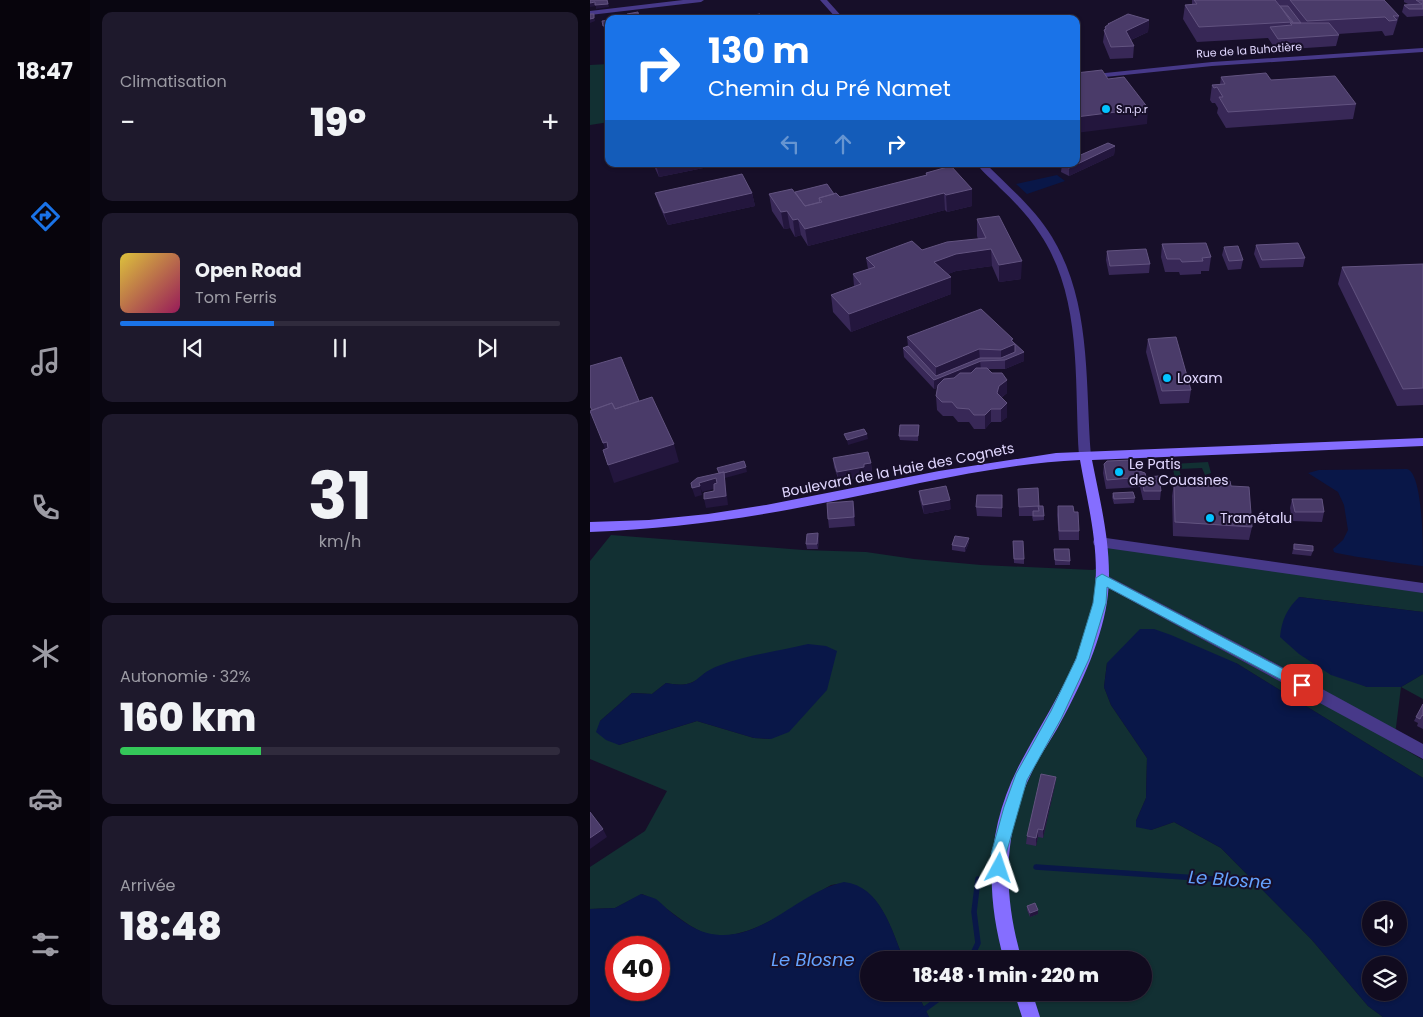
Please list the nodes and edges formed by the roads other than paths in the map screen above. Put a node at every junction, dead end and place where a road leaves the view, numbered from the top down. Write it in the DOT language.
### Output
graph roads {
  1 [pos="701,0"];
  2 [pos="823,0"];
  3 [pos="590,13"];
  4 [pos="837,15"];
  5 [pos="1423,50"];
  6 [pos="1080,78"];
  7 [pos="984,167"];
  8 [pos="1423,442"];
  9 [pos="1085,456"];
  10 [pos="590,527"];
  11 [pos="1099,542"];
  12 [pos="1102,578"];
  13 [pos="1423,588"];
  14 [pos="1423,752"];
  15 [pos="1011,951"];
  16 [pos="1026,1001"];
  17 [pos="1031,1017"];
  1 -- 3 [label="street"];
  2 -- 4 [label="street"];
  5 -- 6 [label="street, Rue de la Buhotière"];
  7 -- 9 [label="street"];
  8 -- 9 [label="main road, Boulevard de la Haie des Cognets"];
  9 -- 10 [label="main road, Boulevard de la Haie des Cognets"];
  9 -- 11 [label="main road"];
  11 -- 12 [label="main road"];
  11 -- 13 [label="street"];
  12 -- 14 [label="street"];
  12 -- 15 [label="main road"];
  16 -- 17 [label="main road"];
}
